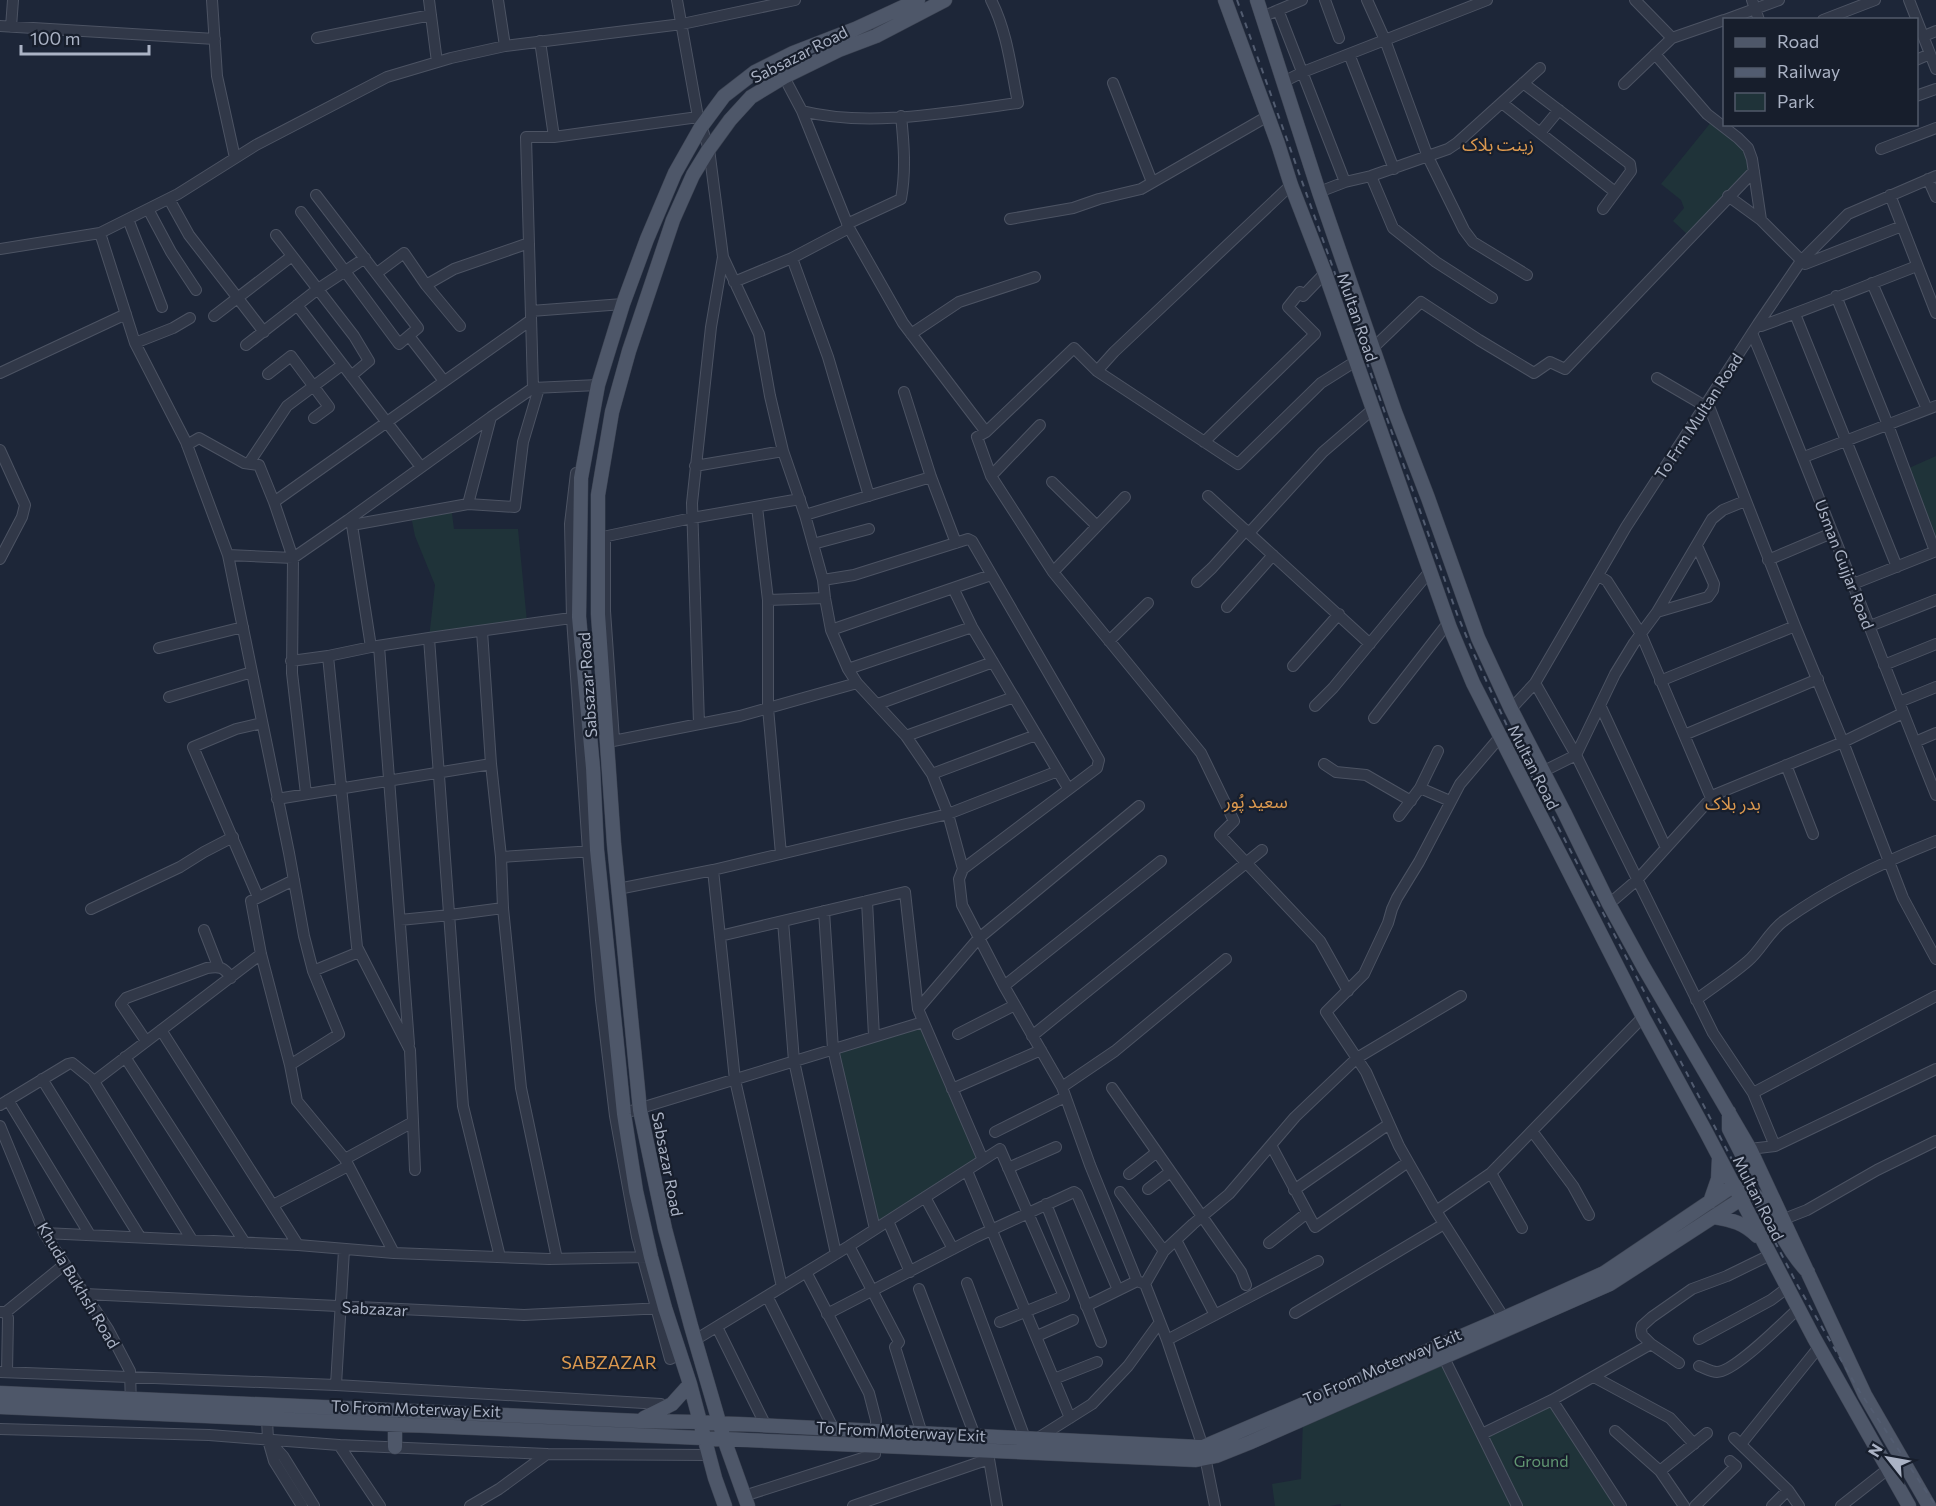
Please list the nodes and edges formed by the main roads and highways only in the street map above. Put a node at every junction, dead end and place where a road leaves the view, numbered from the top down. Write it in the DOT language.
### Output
graph roads {
  1 [pos="945,0"];
  2 [pos="1225,0"];
  3 [pos="1257,0"];
  4 [pos="920,4"];
  5 [pos="609,766"];
  6 [pos="593,768"];
  7 [pos="1729,1112"];
  8 [pos="1719,1157"];
  9 [pos="1740,1192"];
  10 [pos="1710,1202"];
  11 [pos="1714,1217"];
  12 [pos="1763,1241"];
  13 [pos="1808,1272"];
  14 [pos="690,1384"];
  15 [pos="0,1393"];
  16 [pos="131,1406"];
  17 [pos="0,1407"];
  18 [pos="639,1421"];
  19 [pos="699,1422"];
  20 [pos="719,1423"];
  21 [pos="395,1424"];
  22 [pos="704,1438"];
  23 [pos="724,1438"];
  24 [pos="395,1447"];
  25 [pos="1205,1452"];
  26 [pos="746,1501"];
  27 [pos="725,1506"];
  28 [pos="1910,1506"];
  29 [pos="1929,1506"];
  1 -- 4 [label="main road, Sabsazar Road"];
  2 -- 8 [label="main road, Multan Road"];
  3 -- 7 [label="main road, Multan Road"];
  4 -- 5 [label="main road, Sabsazar Road"];
  4 -- 6 [label="main road, Sabsazar Road"];
  5 -- 6 [label="main road"];
  5 -- 20 [label="main road, Sabsazar Road"];
  6 -- 14 [label="main road, Sabsazar Road"];
  7 -- 9 [label="main road"];
  7 -- 13 [label="main road, Multan Road"];
  8 -- 9 [label="main road, Multan Road"];
  8 -- 10 [label="main road"];
  9 -- 10 [label="main road, To From Moterway Exit"];
  9 -- 11 [label="main road, To From Moterway Exit"];
  9 -- 12 [label="main road, Multan Road"];
  9 -- 13 [label="main road"];
  10 -- 25 [label="main road, To From Moterway Exit"];
  11 -- 12 [label="main road"];
  11 -- 25 [label="main road, To From Moterway Exit"];
  12 -- 28 [label="main road, Multan Road"];
  13 -- 29 [label="main road, Multan Road"];
  14 -- 18 [label="main road"];
  14 -- 19 [label="main road, Sabsazar Road"];
  15 -- 16 [label="main road, To From Moterway Exit"];
  16 -- 17 [label="main road, To From Moterway Exit"];
  16 -- 18 [label="main road, To From Moterway Exit"];
  16 -- 21 [label="main road, To From Moterway Exit"];
  18 -- 19 [label="main road, To From Moterway Exit"];
  19 -- 20 [label="main road, To From Moterway Exit"];
  19 -- 22 [label="main road, Sabsazar Road"];
  20 -- 23 [label="main road, Sabsazar Road"];
  20 -- 25 [label="main road, To From Moterway Exit"];
  21 -- 22 [label="main road, To From Moterway Exit"];
  21 -- 24 [label="main road"];
  22 -- 23 [label="main road, To From Moterway Exit"];
  22 -- 27 [label="main road, Sabsazar Road"];
  23 -- 25 [label="main road, To From Moterway Exit"];
  23 -- 26 [label="main road, Sabsazar Road"];
}
